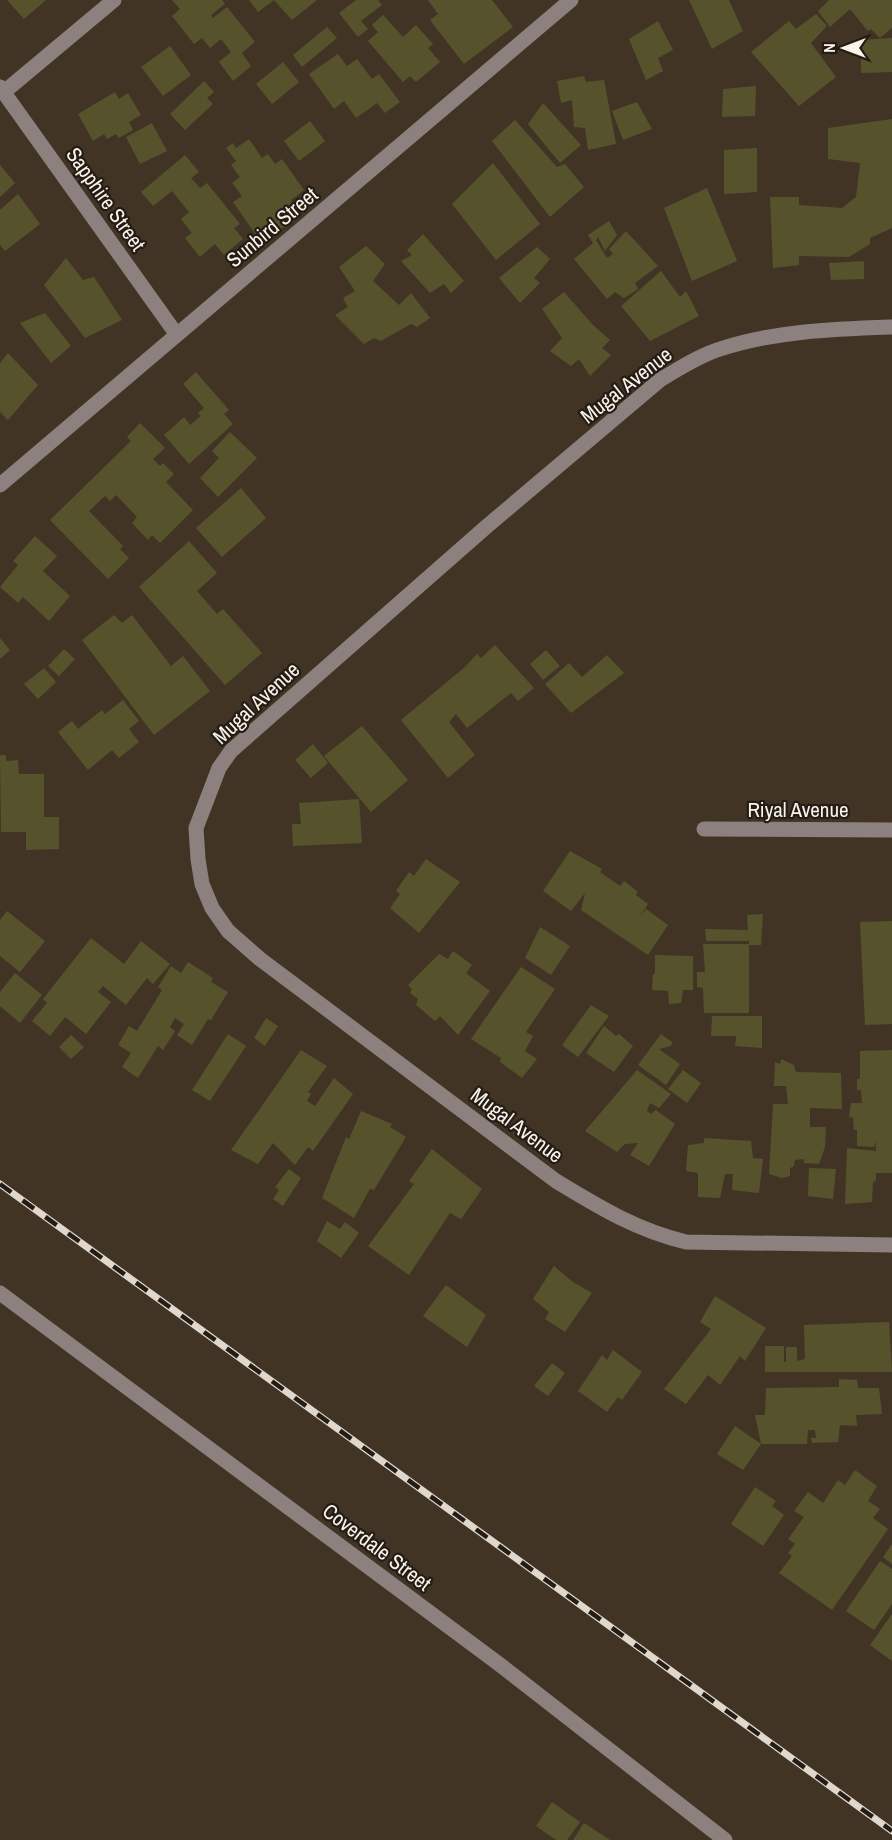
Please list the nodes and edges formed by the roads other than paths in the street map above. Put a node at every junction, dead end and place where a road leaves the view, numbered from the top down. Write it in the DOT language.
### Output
graph roads {
  1 [pos="114,0"];
  2 [pos="571,0"];
  3 [pos="2,89"];
  4 [pos="892,327"];
  5 [pos="177,335"];
  6 [pos="0,485"];
  7 [pos="704,829"];
  8 [pos="892,830"];
  9 [pos="892,1245"];
  10 [pos="0,1293"];
  11 [pos="725,1840"];
  1 -- 3 [label="street"];
  2 -- 5 [label="street, Sunbird Street"];
  3 -- 5 [label="street, Sapphire Street"];
  4 -- 9 [label="street, Mugal Avenue"];
  5 -- 6 [label="street, Sunbird Street"];
  7 -- 8 [label="street, Riyal Avenue"];
  10 -- 11 [label="street, Coverdale Street"];
}
